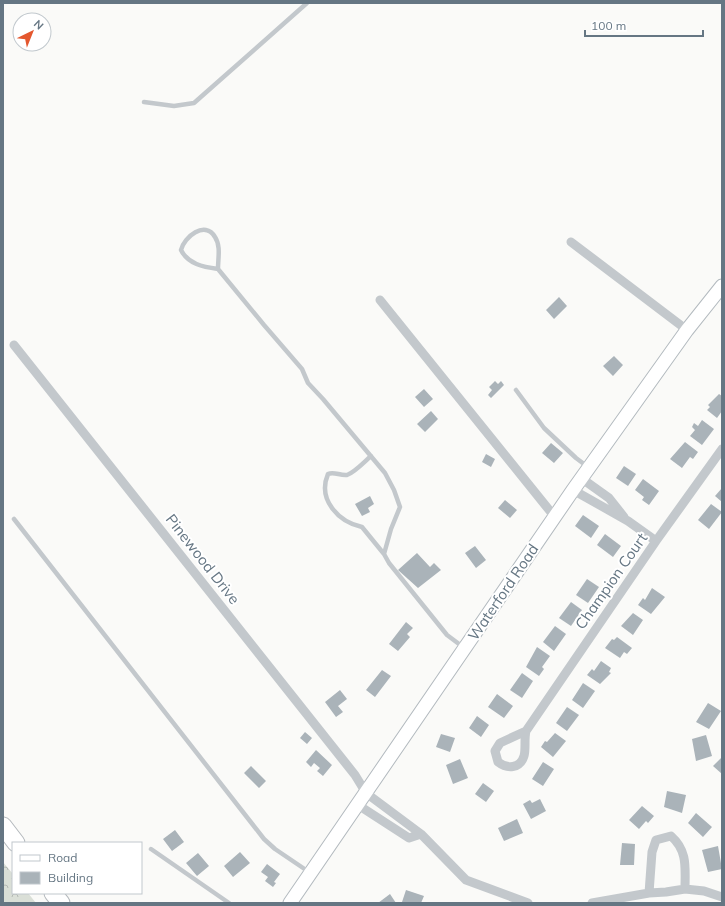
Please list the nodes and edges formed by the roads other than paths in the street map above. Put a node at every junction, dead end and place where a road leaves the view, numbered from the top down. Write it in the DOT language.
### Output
graph roads {
  1 [pos="307,3"];
  2 [pos="144,102"];
  3 [pos="571,242"];
  4 [pos="218,269"];
  5 [pos="722,286"];
  6 [pos="380,300"];
  7 [pos="688,330"];
  8 [pos="14,345"];
  9 [pos="516,390"];
  10 [pos="722,449"];
  11 [pos="371,456"];
  12 [pos="584,473"];
  13 [pos="573,490"];
  14 [pos="554,516"];
  15 [pos="14,519"];
  16 [pos="628,521"];
  17 [pos="656,541"];
  18 [pos="384,554"];
  19 [pos="464,648"];
  20 [pos="526,731"];
  21 [pos="366,793"];
  22 [pos="358,805"];
  23 [pos="3,826"];
  24 [pos="420,834"];
  25 [pos="15,842"];
  26 [pos="151,849"];
  27 [pos="311,873"];
  28 [pos="685,889"];
  29 [pos="649,893"];
  30 [pos="54,894"];
  31 [pos="722,897"];
  32 [pos="61,903"];
  33 [pos="229,903"];
  34 [pos="290,903"];
  35 [pos="528,903"];
  36 [pos="592,903"];
  1 -- 2 [label="lane"];
  3 -- 7 [label="street"];
  4 -- 4 [label="lane"];
  4 -- 11 [label="lane"];
  5 -- 7 [label="main road, Waterford Road"];
  6 -- 14 [label="street"];
  7 -- 12 [label="main road, Waterford Road"];
  8 -- 21 [label="street, Pinewood Drive"];
  9 -- 12 [label="lane"];
  10 -- 17 [label="street, Champion Court"];
  11 -- 18 [label="lane"];
  11 -- 18 [label="lane"];
  12 -- 13 [label="main road, Waterford Road"];
  12 -- 16 [label="street"];
  13 -- 14 [label="main road, Waterford Road"];
  13 -- 16 [label="street"];
  14 -- 19 [label="main road, Waterford Road"];
  15 -- 27 [label="lane"];
  16 -- 17 [label="street"];
  17 -- 20 [label="street, Champion Court"];
  18 -- 19 [label="lane"];
  19 -- 21 [label="main road, Waterford Road"];
  21 -- 22 [label="main road, Waterford Road"];
  21 -- 24 [label="street"];
  22 -- 24 [label="street"];
  22 -- 27 [label="main road, Waterford Road"];
  23 -- 25 [label="highway"];
  24 -- 35 [label="street"];
  26 -- 33 [label="lane"];
  27 -- 34 [label="main road, Waterford Road"];
  28 -- 29 [label="street"];
  28 -- 29 [label="street"];
  28 -- 31 [label="street"];
  29 -- 36 [label="street"];
  30 -- 32 [label="highway"];
}
